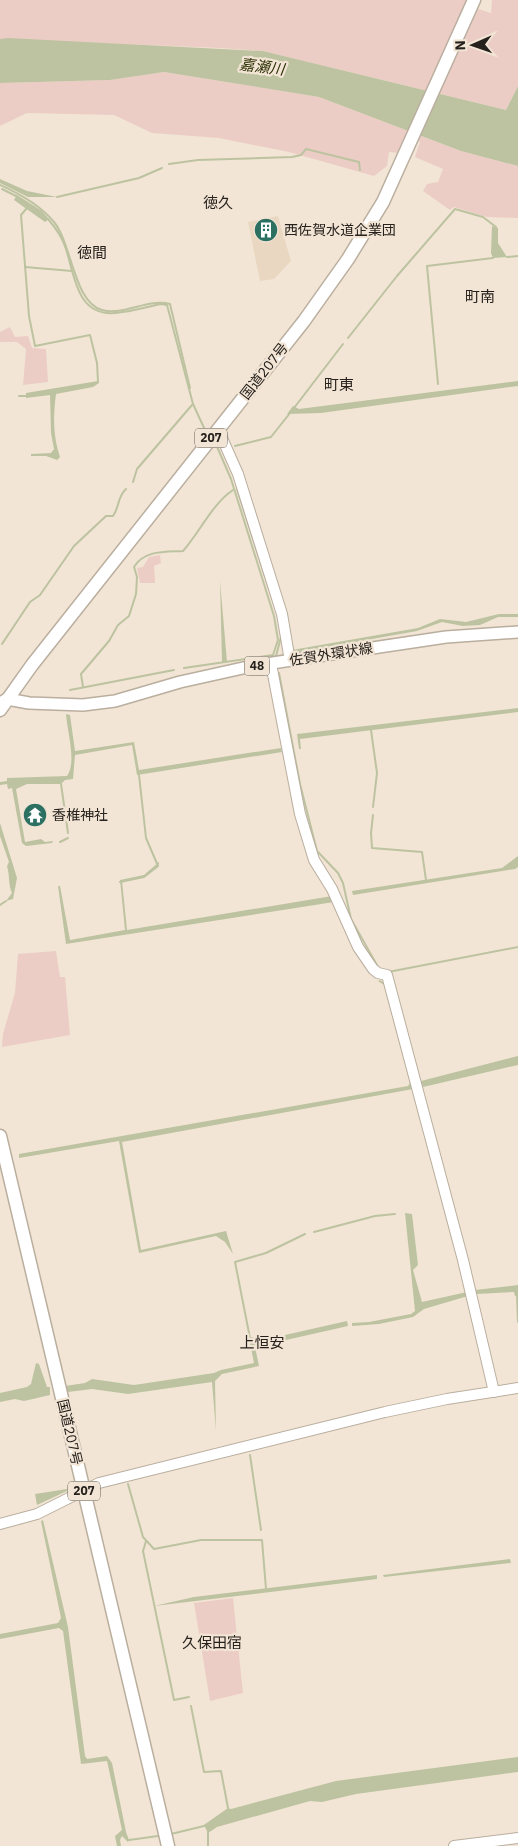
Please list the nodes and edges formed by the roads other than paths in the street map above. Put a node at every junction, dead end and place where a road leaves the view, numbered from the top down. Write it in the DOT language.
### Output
graph roads {
  1 [pos="474,0"];
  2 [pos="218,429"];
  3 [pos="518,632"];
  4 [pos="290,660"];
  5 [pos="271,664"];
  6 [pos="2,704"];
  7 [pos="0,1136"];
  8 [pos="518,1388"];
  9 [pos="494,1392"];
  10 [pos="84,1489"];
  11 [pos="0,1524"];
  12 [pos="518,1838"];
  13 [pos="168,1846"];
  14 [pos="454,1846"];
  1 -- 2 [label="highway, 国道207号 / 207"];
  2 -- 4 [label="street"];
  2 -- 6 [label="highway, 国道207号 / 207"];
  3 -- 4 [label="main road, 佐賀外環状線 / 48"];
  4 -- 5 [label="main road, 佐賀外環状線 / 48"];
  5 -- 6 [label="main road, 佐賀外環状線 / 48"];
  5 -- 9 [label="street"];
  7 -- 10 [label="highway, 国道207号 / 207"];
  8 -- 9 [label="street"];
  9 -- 10 [label="street"];
  10 -- 11 [label="street"];
  10 -- 13 [label="highway, 国道207号 / 207"];
  12 -- 14 [label="street"];
}
